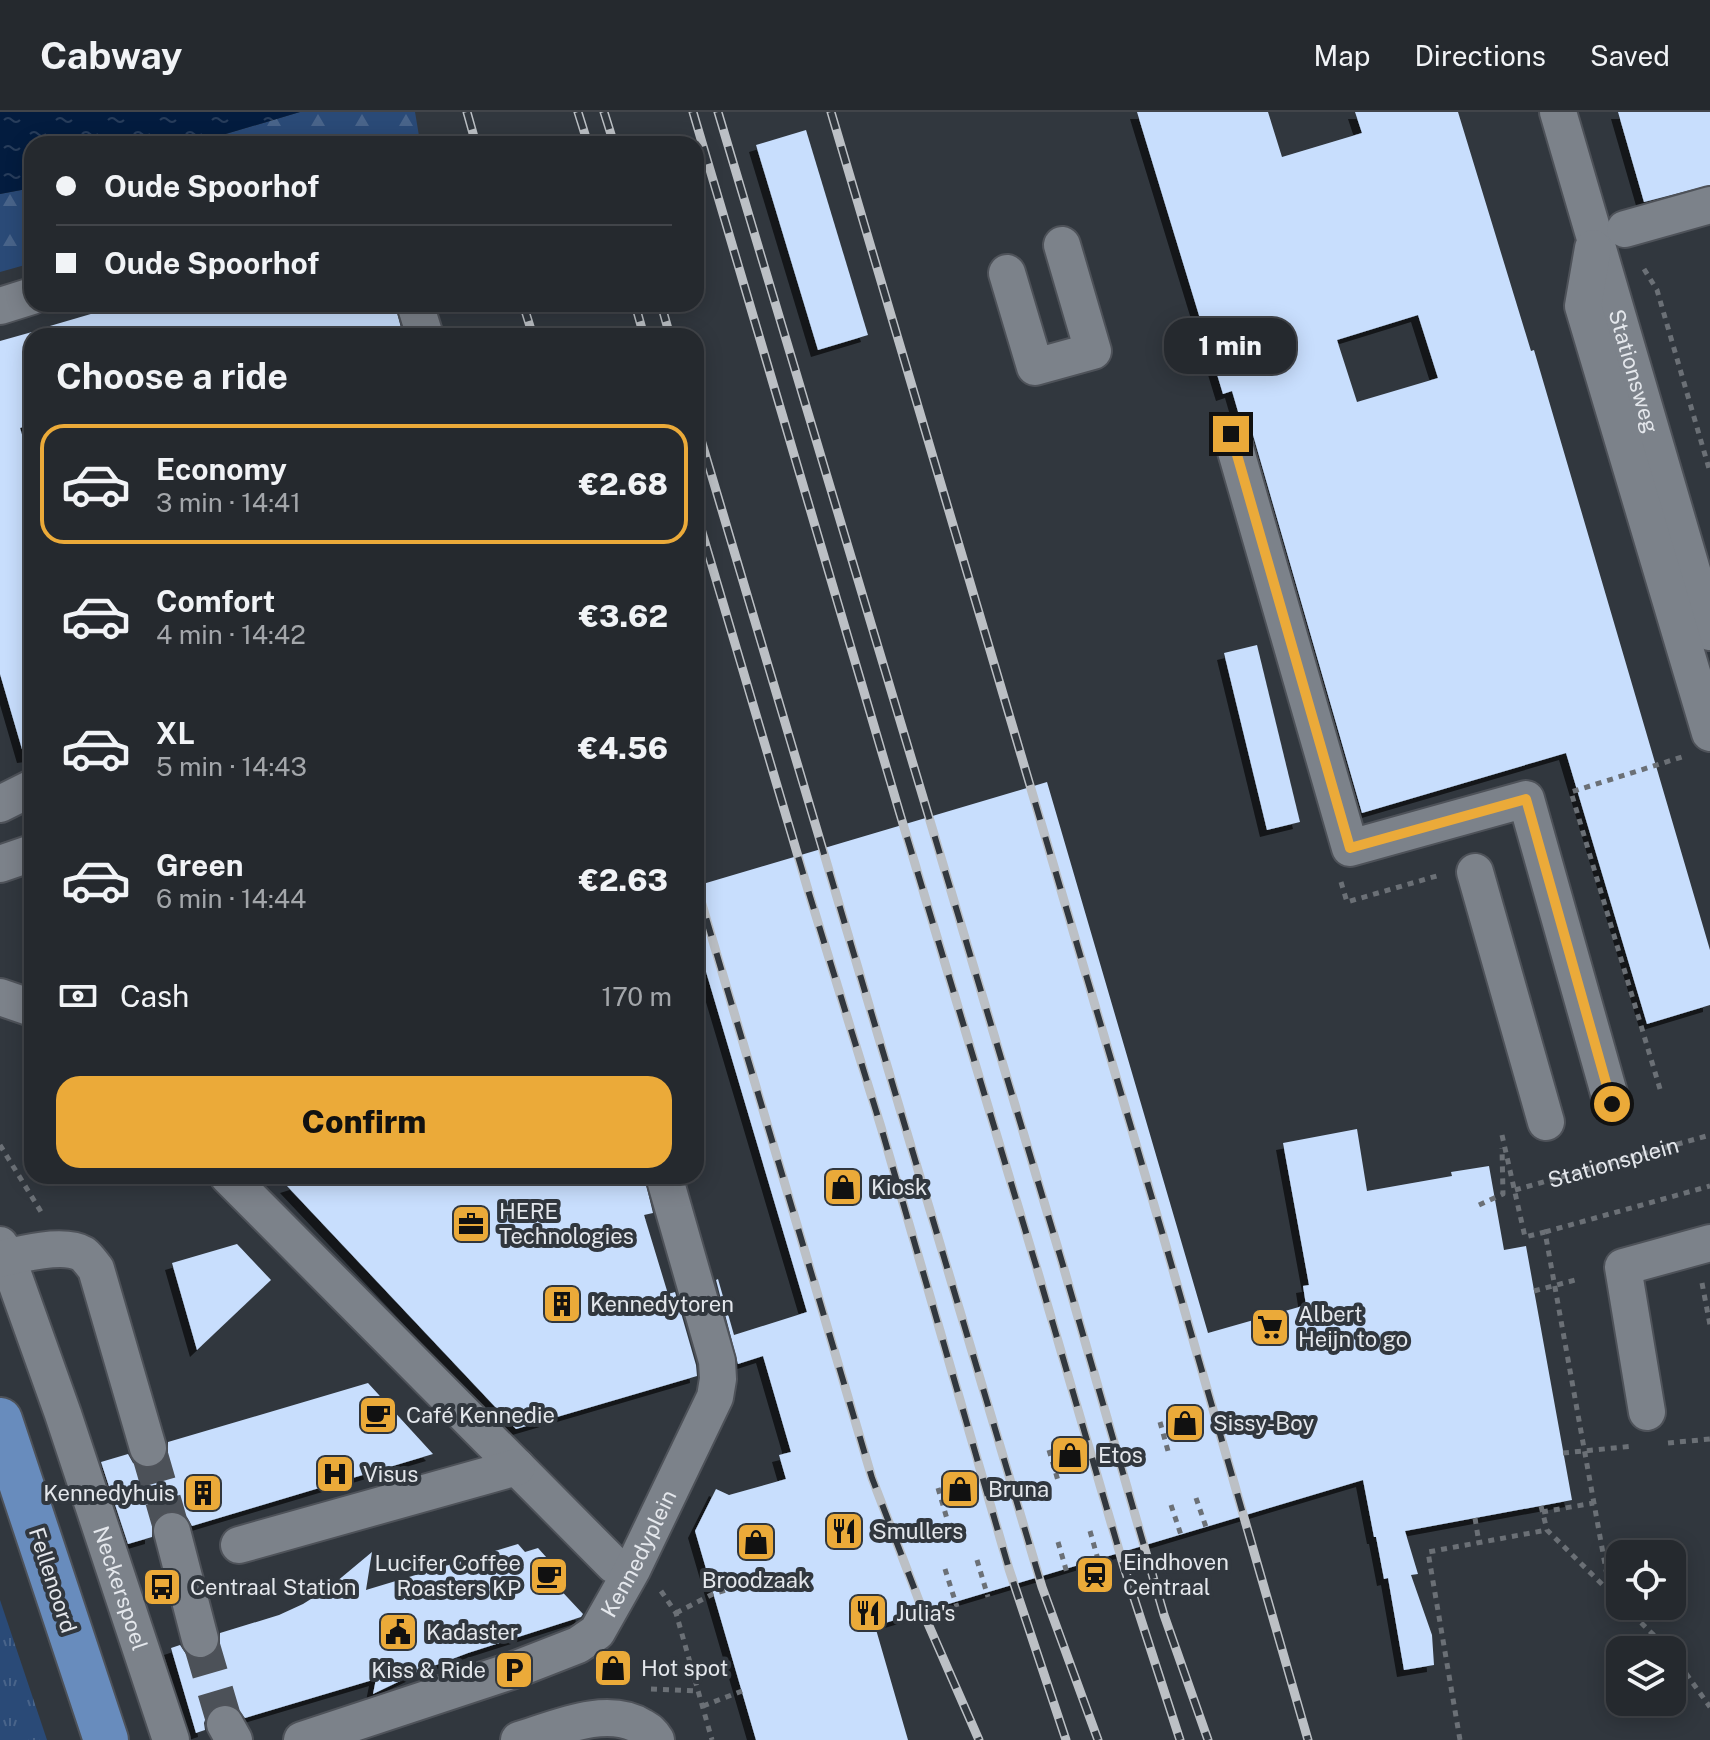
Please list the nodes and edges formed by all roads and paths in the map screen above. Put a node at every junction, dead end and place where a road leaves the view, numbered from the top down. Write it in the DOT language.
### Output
graph roads {
  1 [pos="1558,112"];
  2 [pos="1710,205"];
  3 [pos="1623,230"];
  4 [pos="1062,245"];
  5 [pos="1007,273"];
  6 [pos="24,298"];
  7 [pos="0,306"];
  8 [pos="1231,434"];
  9 [pos="1704,590"];
  10 [pos="1710,632"];
  11 [pos="1710,733"];
  12 [pos="1682,757"];
  13 [pos="24,856"];
  14 [pos="0,864"];
  15 [pos="1475,872"];
  16 [pos="0,997"];
  17 [pos="24,1005"];
  18 [pos="1660,1089"];
  19 [pos="1612,1104"];
  20 [pos="1546,1122"];
  21 [pos="1710,1135"];
  22 [pos="236,1184"];
  23 [pos="666,1184"];
  24 [pos="1710,1186"];
  25 [pos="1515,1190"];
  26 [pos="1479,1205"];
  27 [pos="1545,1232"];
  28 [pos="1710,1243"];
  29 [pos="2,1254"];
  30 [pos="1579,1279"];
  31 [pos="1702,1282"];
  32 [pos="1555,1286"];
  33 [pos="1534,1291"];
  34 [pos="1708,1304"];
  35 [pos="1710,1325"];
  36 [pos="1647,1412"];
  37 [pos="0,1420"];
  38 [pos="1160,1422"];
  39 [pos="148,1448"];
  40 [pos="1049,1450"];
  41 [pos="1584,1450"];
  42 [pos="1168,1451"];
  43 [pos="1563,1453"];
  44 [pos="517,1467"];
  45 [pos="1059,1484"];
  46 [pos="938,1488"];
  47 [pos="1196,1498"];
  48 [pos="1594,1503"];
  49 [pos="1171,1505"];
  50 [pos="1475,1518"];
  51 [pos="947,1519"];
  52 [pos="1207,1530"];
  53 [pos="1547,1530"];
  54 [pos="172,1531"];
  55 [pos="1090,1531"];
  56 [pos="1182,1538"];
  57 [pos="1058,1542"];
  58 [pos="1479,1543"];
  59 [pos="239,1545"];
  60 [pos="977,1560"];
  61 [pos="1099,1563"];
  62 [pos="614,1565"];
  63 [pos="945,1569"];
  64 [pos="1606,1570"];
  65 [pos="1067,1573"];
  66 [pos="1606,1588"];
  67 [pos="726,1590"];
  68 [pos="988,1597"];
  69 [pos="957,1607"];
  70 [pos="1638,1620"];
  71 [pos="1654,1636"];
  72 [pos="200,1639"];
  73 [pos="1686,1674"];
  74 [pos="742,1691"];
  75 [pos="703,1706"];
  76 [pos="1710,1707"];
  77 [pos="106,1740"];
  78 [pos="171,1740"];
  79 [pos="302,1740"];
  80 [pos="519,1740"];
  81 [pos="656,1740"];
  82 [pos="712,1740"];
  83 [pos="1460,1740"];
  1 -- 3 [label="street, Stationsweg"];
  2 -- 3 [label="street"];
  3 -- 9 [label="street, Stationsweg"];
  3 -- 11 [label="street"];
  4 -- 5 [label="street"];
  6 -- 7 [label="street"];
  8 -- 19 [label="street"];
  9 -- 10 [label="street, Stationsweg"];
  12 -- 18 [label="path"];
  13 -- 14 [label="street"];
  15 -- 20 [label="street"];
  16 -- 17 [label="street"];
  21 -- 25 [label="path, Stationsplein"];
  22 -- 44 [label="street, Kennedyplein"];
  23 -- 79 [label="street, Kennedyplein"];
  24 -- 27 [label="path"];
  25 -- 26 [label="path"];
  25 -- 27 [label="path"];
  27 -- 32 [label="path"];
  28 -- 36 [label="street"];
  29 -- 39 [label="street"];
  29 -- 78 [label="street, Neckerspoel"];
  30 -- 32 [label="path"];
  31 -- 34 [label="path"];
  32 -- 33 [label="path"];
  32 -- 41 [label="path"];
  34 -- 35 [label="path"];
  37 -- 77 [label="main road, Fellenoord"];
  38 -- 42 [label="path"];
  40 -- 45 [label="path"];
  41 -- 43 [label="path"];
  41 -- 48 [label="path"];
  44 -- 59 [label="street"];
  44 -- 62 [label="street, Kennedyplein"];
  46 -- 51 [label="path"];
  47 -- 52 [label="path"];
  48 -- 53 [label="path"];
  48 -- 64 [label="path"];
  49 -- 56 [label="path"];
  50 -- 58 [label="path"];
  53 -- 58 [label="path"];
  53 -- 66 [label="path"];
  54 -- 72 [label="street"];
  55 -- 61 [label="path"];
  57 -- 65 [label="path"];
  58 -- 83 [label="path"];
  60 -- 68 [label="path"];
  63 -- 69 [label="path"];
  67 -- 75 [label="path"];
  70 -- 71 [label="path"];
  73 -- 76 [label="path"];
  74 -- 75 [label="path"];
  75 -- 82 [label="path"];
  80 -- 81 [label="street"];
}
